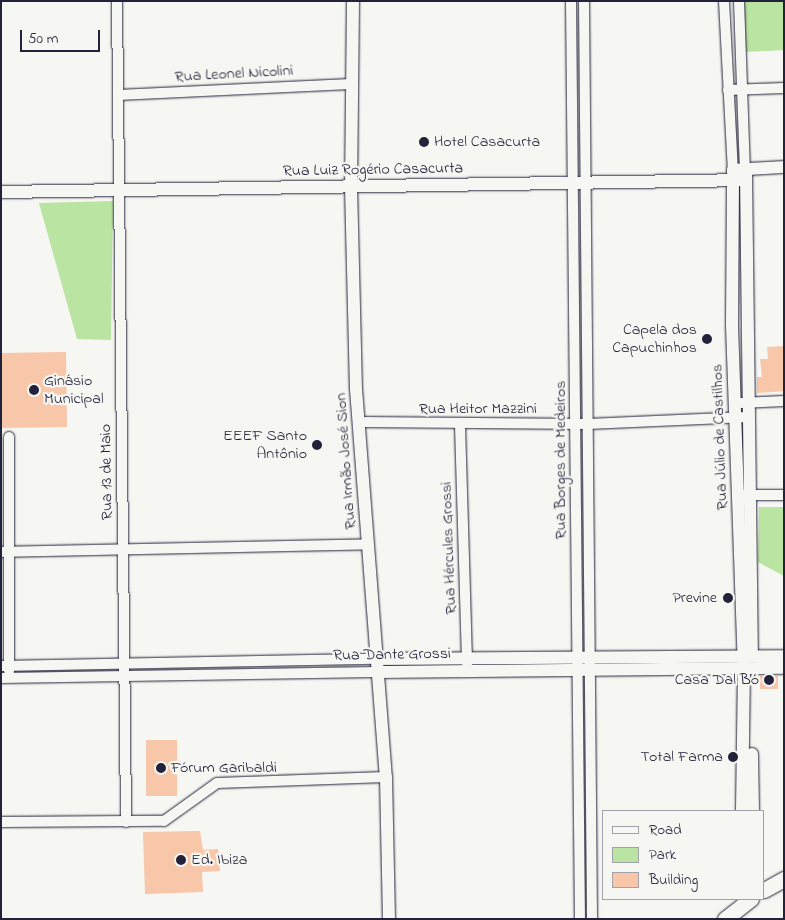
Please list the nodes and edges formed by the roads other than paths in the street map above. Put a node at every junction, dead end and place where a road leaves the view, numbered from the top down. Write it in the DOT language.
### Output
graph roads {
  1 [pos="117,1"];
  2 [pos="353,1"];
  3 [pos="571,1"];
  4 [pos="584,1"];
  5 [pos="724,1"];
  6 [pos="739,1"];
  7 [pos="351,84"];
  8 [pos="784,88"];
  9 [pos="728,90"];
  10 [pos="743,90"];
  11 [pos="118,95"];
  12 [pos="587,114"];
  13 [pos="571,115"];
  14 [pos="784,166"];
  15 [pos="739,175"];
  16 [pos="570,183"];
  17 [pos="588,183"];
  18 [pos="351,186"];
  19 [pos="119,190"];
  20 [pos="1,192"];
  21 [pos="784,401"];
  22 [pos="741,403"];
  23 [pos="741,417"];
  24 [pos="360,422"];
  25 [pos="577,423"];
  26 [pos="588,424"];
  27 [pos="460,425"];
  28 [pos="9,437"];
  29 [pos="744,494"];
  30 [pos="784,495"];
  31 [pos="576,536"];
  32 [pos="589,536"];
  33 [pos="368,544"];
  34 [pos="123,548"];
  35 [pos="5,552"];
  36 [pos="784,656"];
  37 [pos="375,659"];
  38 [pos="198,662"];
  39 [pos="748,663"];
  40 [pos="125,664"];
  41 [pos="467,664"];
  42 [pos="584,664"];
  43 [pos="5,666"];
  44 [pos="784,668"];
  45 [pos="377,672"];
  46 [pos="199,675"];
  47 [pos="125,676"];
  48 [pos="5,678"];
  49 [pos="747,770"];
  50 [pos="386,777"];
  51 [pos="742,810"];
  52 [pos="753,810"];
  53 [pos="1,822"];
  54 [pos="126,822"];
  55 [pos="577,830"];
  56 [pos="590,830"];
  57 [pos="784,879"];
  58 [pos="765,889"];
  59 [pos="747,900"];
  60 [pos="389,919"];
  61 [pos="580,919"];
  62 [pos="592,919"];
  63 [pos="725,919"];
  1 -- 11 [label="street, Rua 13 de Maio"];
  2 -- 7 [label="street, Rua Irmão José Sion"];
  3 -- 13 [label="street, Rua Borges de Medeiros"];
  4 -- 12 [label="street, Rua Borges de Medeiros"];
  5 -- 9 [label="street, Rua Júlio de Castilhos"];
  6 -- 10 [label="street, Rua Júlio de Castilhos"];
  7 -- 11 [label="street, Rua Leonel Nicolini"];
  7 -- 18 [label="street, Rua Irmão José Sion"];
  8 -- 10 [label="street"];
  9 -- 10 [label="street"];
  9 -- 15 [label="street, Rua Júlio de Castilhos"];
  10 -- 15 [label="street, Rua Júlio de Castilhos"];
  11 -- 19 [label="street, Rua 13 de Maio"];
  12 -- 13 [label="street"];
  12 -- 17 [label="street, Rua Borges de Medeiros"];
  13 -- 16 [label="street, Rua Borges de Medeiros"];
  14 -- 15 [label="street, Rua Luiz Rogério Casacurta"];
  15 -- 17 [label="street, Rua Luiz Rogério Casacurta"];
  15 -- 22 [label="street, Rua Júlio de Castilhos"];
  16 -- 17 [label="street, Rua Luiz Rogério Casacurta"];
  16 -- 18 [label="street, Rua Luiz Rogério Casacurta"];
  16 -- 25 [label="street, Rua Borges de Medeiros"];
  17 -- 26 [label="street, Rua Borges de Medeiros"];
  18 -- 19 [label="street, Rua Luiz Rogério Casacurta"];
  18 -- 24 [label="street, Rua Irmão José Sion"];
  19 -- 20 [label="street, Rua Luiz Rogério Casacurta"];
  19 -- 34 [label="street, Rua 13 de Maio"];
  21 -- 22 [label="street"];
  22 -- 23 [label="street, Rua Júlio de Castilhos"];
  23 -- 26 [label="street, Rua Heitor Mazzini"];
  23 -- 29 [label="street, Rua Júlio de Castilhos"];
  24 -- 27 [label="street, Rua Heitor Mazzini"];
  24 -- 33 [label="street, Rua Irmão José Sion"];
  25 -- 26 [label="street, Rua Heitor Mazzini"];
  25 -- 27 [label="street, Rua Heitor Mazzini"];
  25 -- 31 [label="street, Rua Borges de Medeiros"];
  26 -- 32 [label="street, Rua Borges de Medeiros"];
  27 -- 41 [label="street, Rua Hércules Grossi"];
  28 -- 35 [label="street"];
  29 -- 30 [label="street"];
  29 -- 39 [label="street, Rua Júlio de Castilhos"];
  31 -- 32 [label="street"];
  31 -- 42 [label="street, Rua Borges de Medeiros"];
  32 -- 42 [label="street, Rua Borges de Medeiros"];
  33 -- 34 [label="street"];
  33 -- 37 [label="street, Rua Irmão José Sion"];
  34 -- 35 [label="street"];
  34 -- 40 [label="street, Rua 13 de Maio"];
  35 -- 43 [label="street"];
  36 -- 39 [label="street, Rua Dante Grossi"];
  37 -- 38 [label="street, Rua Dante Grossi"];
  37 -- 41 [label="street, Rua Dante Grossi"];
  37 -- 45 [label="street, Rua Irmão José Sion"];
  38 -- 40 [label="street, Rua Dante Grossi"];
  38 -- 46 [label="street"];
  39 -- 42 [label="street, Rua Dante Grossi"];
  39 -- 44 [label="street, Rua Dante Grossi"];
  39 -- 49 [label="street, Rua Júlio de Castilhos"];
  40 -- 43 [label="street, Rua Dante Grossi"];
  40 -- 47 [label="street, Rua 13 de Maio"];
  41 -- 42 [label="street, Rua Dante Grossi"];
  41 -- 45 [label="street, Rua Dante Grossi"];
  42 -- 55 [label="street, Rua Borges de Medeiros"];
  42 -- 56 [label="street, Rua Borges de Medeiros"];
  43 -- 48 [label="street"];
  45 -- 46 [label="street, Rua Dante Grossi"];
  45 -- 50 [label="street, Rua Irmão José Sion"];
  46 -- 47 [label="street, Rua Dante Grossi"];
  47 -- 48 [label="street, Rua Dante Grossi"];
  47 -- 54 [label="street, Rua 13 de Maio"];
  49 -- 51 [label="street, Rua Júlio de Castilhos"];
  49 -- 52 [label="street, Rua Júlio de Castilhos"];
  50 -- 54 [label="street"];
  50 -- 60 [label="street, Rua Irmão José Sion"];
  53 -- 54 [label="street"];
  55 -- 56 [label="street"];
  55 -- 61 [label="street, Rua Borges de Medeiros"];
  56 -- 62 [label="street, Rua Borges de Medeiros"];
  57 -- 58 [label="main road"];
  59 -- 63 [label="main road"];
}
